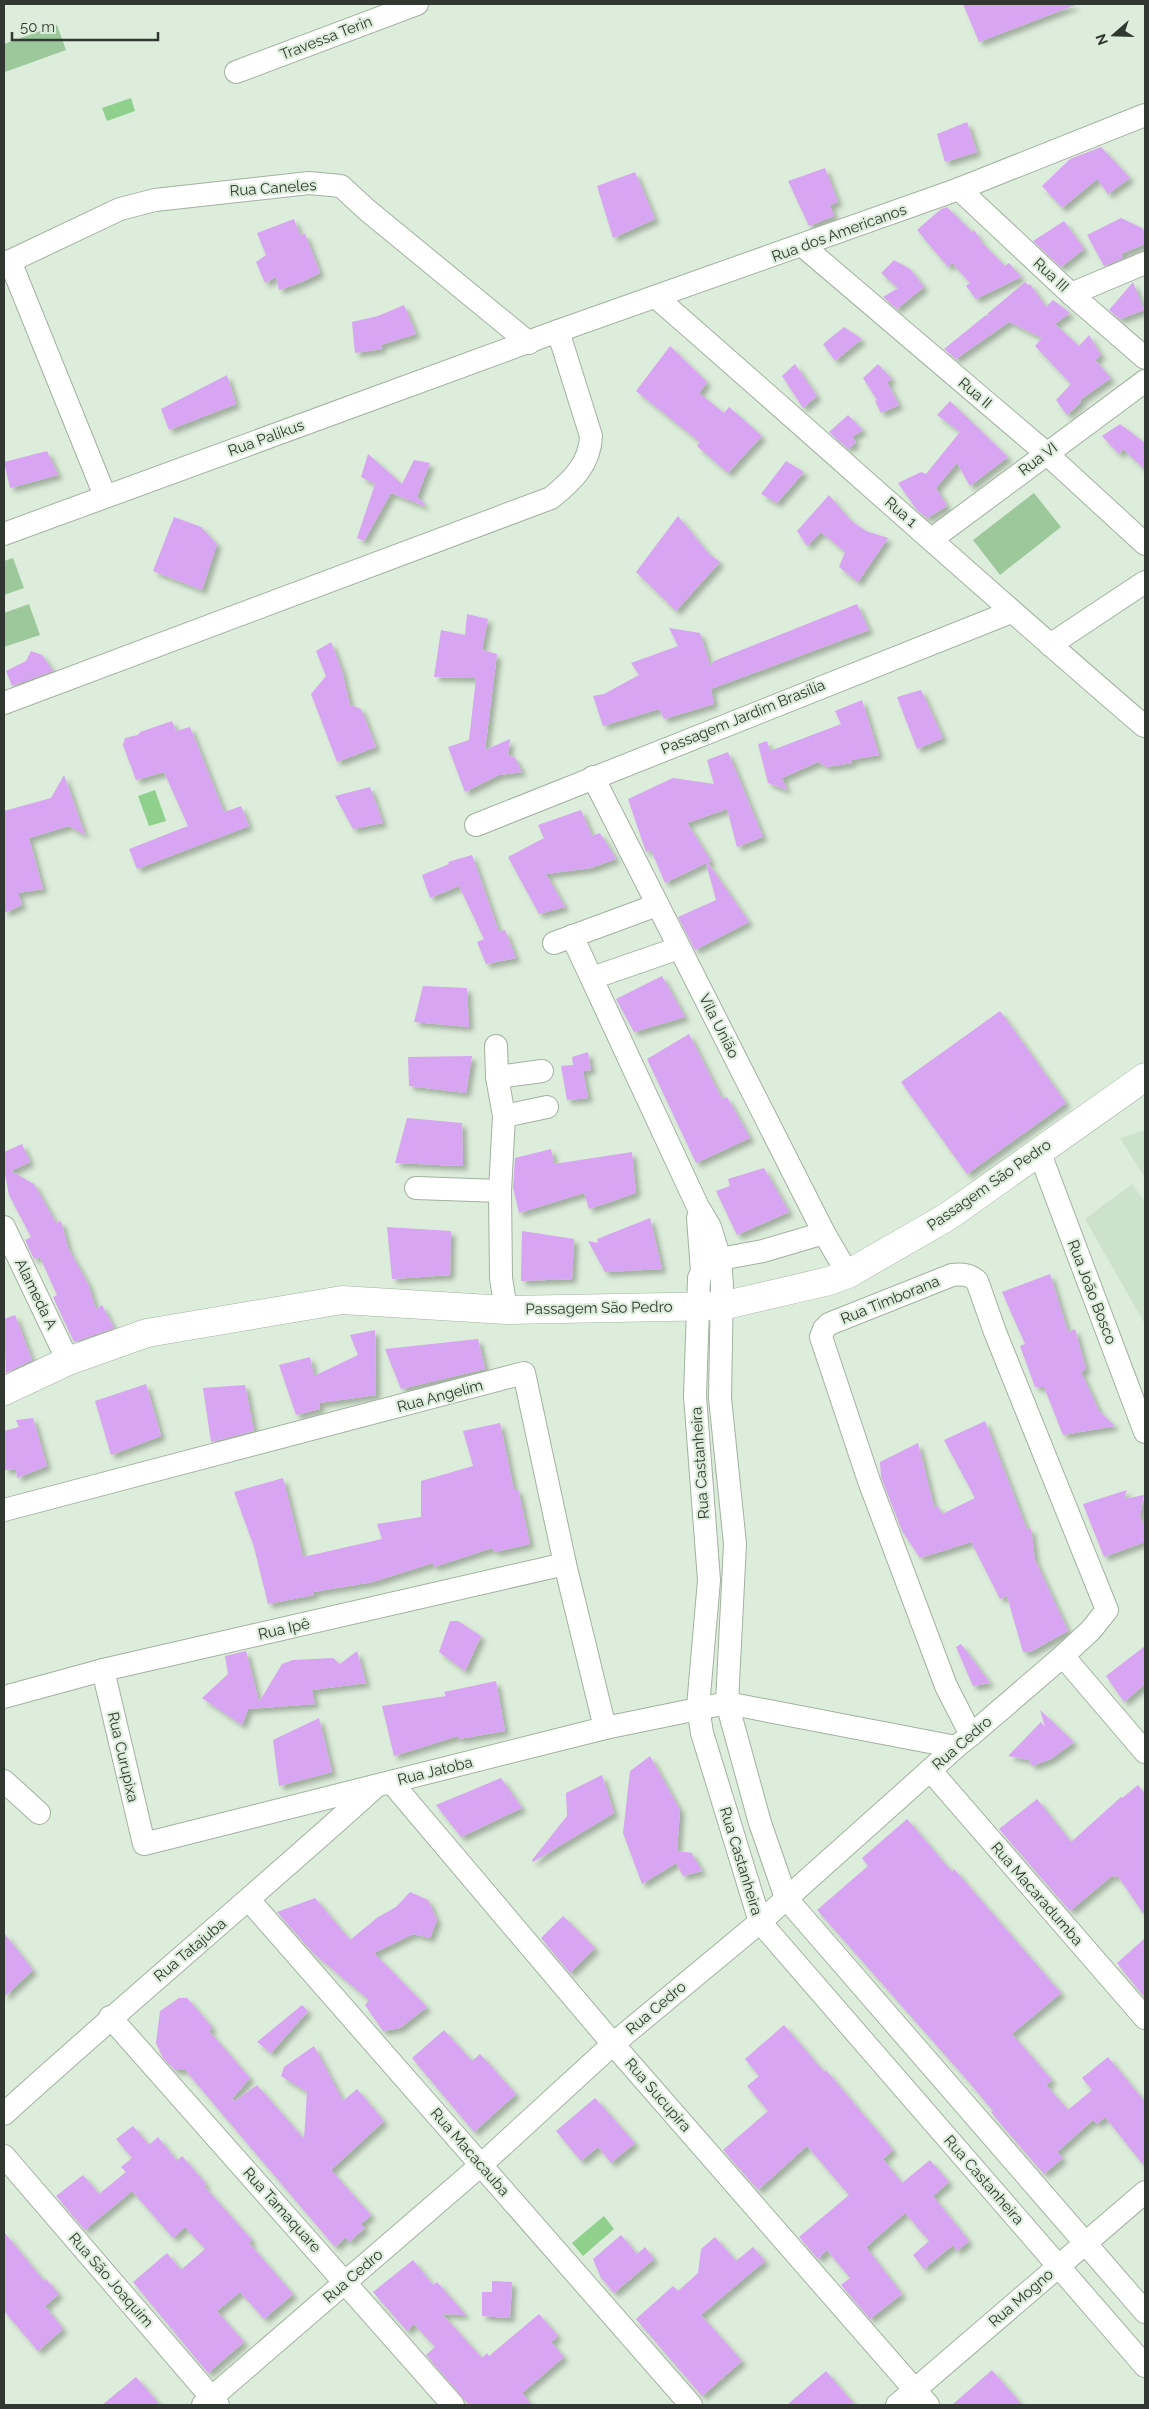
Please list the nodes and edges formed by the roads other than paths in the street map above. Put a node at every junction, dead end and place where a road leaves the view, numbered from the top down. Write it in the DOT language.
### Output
graph roads {
  1 [pos="416,4"];
  2 [pos="236,72"];
  3 [pos="1145,115"];
  4 [pos="959,190"];
  5 [pos="803,246"];
  6 [pos="7,262"];
  7 [pos="1145,263"];
  8 [pos="1071,294"];
  9 [pos="657,298"];
  10 [pos="558,331"];
  11 [pos="529,343"];
  12 [pos="1145,358"];
  13 [pos="1145,381"];
  14 [pos="1046,453"];
  15 [pos="105,496"];
  16 [pos="4,534"];
  17 [pos="932,539"];
  18 [pos="1145,544"];
  19 [pos="1145,582"];
  20 [pos="1011,612"];
  21 [pos="1050,645"];
  22 [pos="4,703"];
  23 [pos="1144,726"];
  24 [pos="592,777"];
  25 [pos="476,825"];
  26 [pos="657,905"];
  27 [pos="679,948"];
  28 [pos="592,978"];
  29 [pos="496,1046"];
  30 [pos="542,1071"];
  31 [pos="1145,1077"];
  32 [pos="497,1078"];
  33 [pos="547,1107"];
  34 [pos="504,1116"];
  35 [pos="1039,1151"];
  36 [pos="416,1188"];
  37 [pos="500,1191"];
  38 [pos="698,1207"];
  39 [pos="4,1227"];
  40 [pos="824,1233"];
  41 [pos="720,1259"];
  42 [pos="848,1274"];
  43 [pos="710,1306"];
  44 [pos="506,1310"];
  45 [pos="68,1361"];
  46 [pos="4,1390"];
  47 [pos="695,1396"];
  48 [pos="720,1398"];
  49 [pos="1145,1432"];
  50 [pos="4,1510"];
  51 [pos="565,1564"];
  52 [pos="1107,1610"];
  53 [pos="1063,1656"];
  54 [pos="103,1670"];
  55 [pos="4,1697"];
  56 [pos="727,1703"];
  57 [pos="698,1707"];
  58 [pos="605,1728"];
  59 [pos="964,1741"];
  60 [pos="1145,1752"];
  61 [pos="930,1770"];
  62 [pos="4,1781"];
  63 [pos="384,1785"];
  64 [pos="39,1813"];
  65 [pos="144,1844"];
  66 [pos="786,1898"];
  67 [pos="249,1900"];
  68 [pos="760,1922"];
  69 [pos="110,2017"];
  70 [pos="1145,2018"];
  71 [pos="613,2044"];
  72 [pos="4,2114"];
  73 [pos="4,2156"];
  74 [pos="481,2165"];
  75 [pos="1145,2192"];
  76 [pos="1085,2243"];
  77 [pos="1058,2266"];
  78 [pos="346,2282"];
  79 [pos="1145,2312"];
  80 [pos="1145,2366"];
  81 [pos="922,2397"];
  82 [pos="211,2403"];
  83 [pos="453,2405"];
  84 [pos="691,2405"];
  85 [pos="897,2405"];
  1 -- 2 [label="street, Travessa Terin"];
  3 -- 4 [label="street, Rua dos Americanos"];
  4 -- 5 [label="street, Rua dos Americanos"];
  4 -- 8 [label="street, Rua III"];
  5 -- 9 [label="street, Rua dos Americanos"];
  5 -- 14 [label="street, Rua II"];
  6 -- 11 [label="street, Rua Caneles"];
  6 -- 15 [label="street"];
  7 -- 8 [label="street"];
  8 -- 12 [label="street, Rua III"];
  9 -- 10 [label="street, Rua dos Americanos"];
  9 -- 17 [label="street, Rua 1"];
  10 -- 11 [label="street, Rua dos Americanos"];
  10 -- 22 [label="street"];
  11 -- 15 [label="street, Rua Palikus"];
  13 -- 14 [label="street, Rua VI"];
  14 -- 17 [label="street, Rua VI"];
  14 -- 18 [label="street, Rua II"];
  15 -- 16 [label="street, Rua Palikus"];
  17 -- 20 [label="street, Rua 1"];
  19 -- 21 [label="street"];
  20 -- 21 [label="street, Rua 1"];
  20 -- 24 [label="street, Passagem Jardim Brasília"];
  21 -- 23 [label="street, Rua 1"];
  24 -- 25 [label="street, Passagem Jardim Brasília"];
  24 -- 26 [label="street, Vila União"];
  26 -- 27 [label="street, Vila União"];
  26 -- 28 [label="street"];
  27 -- 28 [label="street"];
  27 -- 40 [label="street, Vila União"];
  28 -- 38 [label="street"];
  29 -- 32 [label="street"];
  30 -- 32 [label="street"];
  31 -- 35 [label="street, Passagem São Pedro"];
  32 -- 34 [label="street"];
  33 -- 34 [label="street"];
  34 -- 37 [label="street"];
  35 -- 42 [label="street, Passagem São Pedro"];
  35 -- 49 [label="street, Rua João Bosco"];
  36 -- 37 [label="street"];
  37 -- 44 [label="street"];
  38 -- 41 [label="street"];
  38 -- 43 [label="street"];
  39 -- 45 [label="street, Alameda A"];
  40 -- 41 [label="street"];
  40 -- 42 [label="street, Vila União"];
  41 -- 43 [label="street"];
  42 -- 43 [label="street, Passagem São Pedro"];
  43 -- 44 [label="street, Passagem São Pedro"];
  43 -- 47 [label="street, Rua Castanheira"];
  43 -- 48 [label="street, Rua Castanheira"];
  44 -- 45 [label="street, Passagem São Pedro"];
  45 -- 46 [label="street, Passagem São Pedro"];
  47 -- 48 [label="street"];
  47 -- 57 [label="street, Rua Castanheira"];
  48 -- 56 [label="street, Rua Castanheira"];
  50 -- 51 [label="street, Rua Angelim"];
  51 -- 54 [label="street, Rua Ipê"];
  51 -- 58 [label="street, Rua Angelim"];
  52 -- 53 [label="street, Rua Cedro"];
  52 -- 59 [label="street, Rua Timborana"];
  53 -- 59 [label="street, Rua Cedro"];
  53 -- 60 [label="street"];
  54 -- 55 [label="street, Rua Ipê"];
  54 -- 65 [label="street, Rua Curupixa"];
  56 -- 57 [label="street, Rua Jatoba"];
  56 -- 59 [label="street, Rua Jatoba"];
  56 -- 66 [label="street, Rua Castanheira"];
  57 -- 58 [label="street, Rua Jatoba"];
  57 -- 68 [label="street, Rua Castanheira"];
  58 -- 63 [label="street, Rua Jatoba"];
  59 -- 61 [label="street, Rua Cedro"];
  61 -- 66 [label="street, Rua Cedro"];
  61 -- 70 [label="street, Rua Macaradumba"];
  62 -- 64 [label="street"];
  63 -- 65 [label="street, Rua Jatoba"];
  63 -- 67 [label="street, Rua Tatajuba"];
  63 -- 71 [label="street, Rua Sucupira"];
  66 -- 68 [label="street, Rua Cedro"];
  66 -- 76 [label="street, Rua Castanheira"];
  67 -- 69 [label="street, Rua Tatajuba"];
  67 -- 74 [label="street, Rua Macacauba"];
  68 -- 71 [label="street, Rua Cedro"];
  68 -- 77 [label="street, Rua Castanheira"];
  69 -- 72 [label="street, Rua Tatajuba"];
  69 -- 78 [label="street, Rua Tamaquare"];
  71 -- 74 [label="street, Rua Cedro"];
  71 -- 81 [label="street, Rua Sucupira"];
  73 -- 82 [label="street, Rua São Joaquim"];
  74 -- 78 [label="street, Rua Cedro"];
  74 -- 84 [label="street, Rua Macacauba"];
  75 -- 76 [label="street, Rua Mogno"];
  76 -- 77 [label="street, Rua Mogno"];
  76 -- 79 [label="street, Rua Castanheira"];
  77 -- 80 [label="street, Rua Castanheira"];
  77 -- 81 [label="street, Rua Mogno"];
  78 -- 82 [label="street, Rua Cedro"];
  78 -- 83 [label="street, Rua Tamaquare"];
  81 -- 85 [label="street, Rua Mogno"];
}
